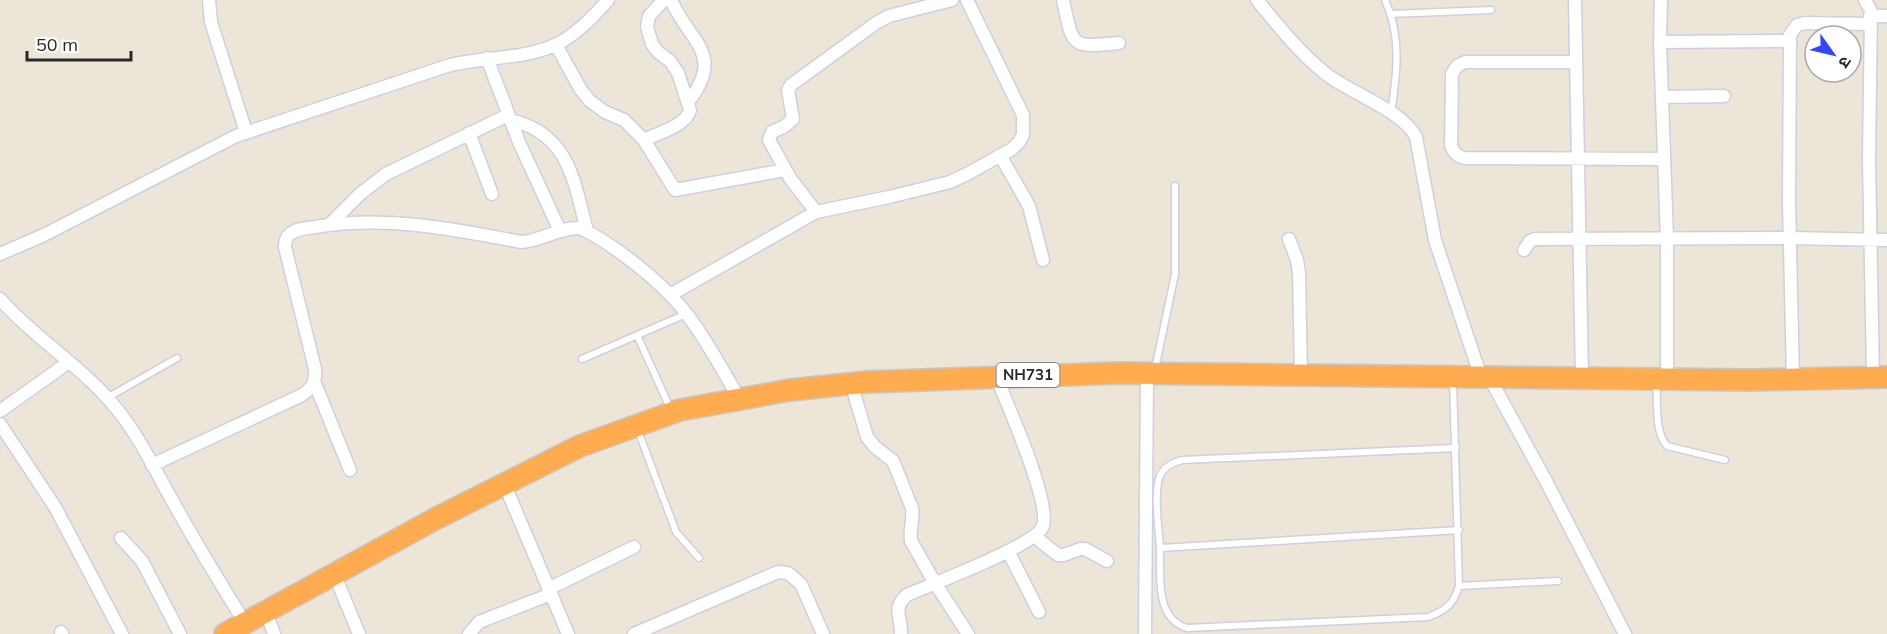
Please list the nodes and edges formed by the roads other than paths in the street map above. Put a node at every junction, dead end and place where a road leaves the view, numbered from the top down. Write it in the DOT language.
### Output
graph roads {
  1 [pos="209,0"];
  2 [pos="608,0"];
  3 [pos="664,0"];
  4 [pos="671,0"];
  5 [pos="952,0"];
  6 [pos="968,0"];
  7 [pos="1064,0"];
  8 [pos="1257,0"];
  9 [pos="1385,0"];
  10 [pos="1575,0"];
  11 [pos="1661,0"];
  12 [pos="1866,0"];
  13 [pos="1491,10"];
  14 [pos="1390,14"];
  15 [pos="1887,16"];
  16 [pos="1870,20"];
  17 [pos="1789,41"];
  18 [pos="1660,42"];
  19 [pos="1119,44"];
  20 [pos="556,45"];
  21 [pos="487,58"];
  22 [pos="1576,62"];
  23 [pos="1724,96"];
  24 [pos="1662,97"];
  25 [pos="688,102"];
  26 [pos="1391,113"];
  27 [pos="509,117"];
  28 [pos="246,132"];
  29 [pos="469,133"];
  30 [pos="644,140"];
  31 [pos="1000,156"];
  32 [pos="1578,158"];
  33 [pos="1664,159"];
  34 [pos="785,170"];
  35 [pos="1174,186"];
  36 [pos="492,194"];
  37 [pos="816,212"];
  38 [pos="330,224"];
  39 [pos="560,231"];
  40 [pos="587,231"];
  41 [pos="1581,238"];
  42 [pos="1666,238"];
  43 [pos="1790,238"];
  44 [pos="1289,239"];
  45 [pos="1870,239"];
  46 [pos="1887,240"];
  47 [pos="1524,250"];
  48 [pos="0,254"];
  49 [pos="1043,260"];
  50 [pos="670,295"];
  51 [pos="0,299"];
  52 [pos="686,314"];
  53 [pos="638,335"];
  54 [pos="177,358"];
  55 [pos="582,359"];
  56 [pos="69,362"];
  57 [pos="1151,374"];
  58 [pos="996,376"];
  59 [pos="1302,376"];
  60 [pos="1453,377"];
  61 [pos="1485,377"];
  62 [pos="1880,377"];
  63 [pos="1582,378"];
  64 [pos="1662,379"];
  65 [pos="1793,379"];
  66 [pos="314,381"];
  67 [pos="851,383"];
  68 [pos="107,398"];
  69 [pos="739,398"];
  70 [pos="0,411"];
  71 [pos="672,412"];
  72 [pos="0,424"];
  73 [pos="636,424"];
  74 [pos="1456,448"];
  75 [pos="1725,460"];
  76 [pos="152,465"];
  77 [pos="350,470"];
  78 [pos="504,483"];
  79 [pos="1459,530"];
  80 [pos="1034,536"];
  81 [pos="121,538"];
  82 [pos="634,547"];
  83 [pos="1160,548"];
  84 [pos="1008,551"];
  85 [pos="699,558"];
  86 [pos="1107,561"];
  87 [pos="334,573"];
  88 [pos="1558,581"];
  89 [pos="935,583"];
  90 [pos="1459,586"];
  91 [pos="550,591"];
  92 [pos="266,612"];
  93 [pos="1039,612"];
  94 [pos="245,623"];
  95 [pos="122,634"];
  96 [pos="180,634"];
  97 [pos="225,634"];
  98 [pos="274,634"];
  99 [pos="359,634"];
  100 [pos="469,634"];
  101 [pos="567,634"];
  102 [pos="634,634"];
  103 [pos="824,634"];
  104 [pos="901,634"];
  105 [pos="968,634"];
  106 [pos="1145,634"];
  107 [pos="1625,634"];
  1 -- 28 [label="street"];
  2 -- 20 [label="street"];
  3 -- 25 [label="street"];
  4 -- 25 [label="street"];
  5 -- 34 [label="street"];
  6 -- 31 [label="street"];
  7 -- 19 [label="street"];
  8 -- 26 [label="street"];
  9 -- 14 [label="lane"];
  10 -- 22 [label="street"];
  11 -- 18 [label="street"];
  12 -- 16 [label="street"];
  13 -- 14 [label="lane"];
  14 -- 26 [label="lane"];
  15 -- 16 [label="street"];
  16 -- 17 [label="street"];
  16 -- 45 [label="street"];
  17 -- 18 [label="street"];
  17 -- 43 [label="street"];
  18 -- 24 [label="street"];
  20 -- 21 [label="street"];
  20 -- 30 [label="street"];
  21 -- 27 [label="street"];
  21 -- 28 [label="street"];
  22 -- 32 [label="street"];
  22 -- 32 [label="street"];
  23 -- 24 [label="street"];
  24 -- 33 [label="street"];
  25 -- 30 [label="street"];
  26 -- 61 [label="street"];
  27 -- 29 [label="street"];
  27 -- 39 [label="street"];
  27 -- 40 [label="street"];
  28 -- 48 [label="street"];
  29 -- 36 [label="street"];
  29 -- 38 [label="street"];
  30 -- 34 [label="street"];
  31 -- 37 [label="street"];
  31 -- 49 [label="street"];
  32 -- 33 [label="street"];
  32 -- 41 [label="street"];
  33 -- 42 [label="street"];
  34 -- 37 [label="street"];
  35 -- 57 [label="lane"];
  37 -- 50 [label="street"];
  38 -- 39 [label="street"];
  38 -- 66 [label="street"];
  39 -- 40 [label="street"];
  40 -- 50 [label="street"];
  41 -- 42 [label="street"];
  41 -- 47 [label="street"];
  41 -- 63 [label="street"];
  42 -- 43 [label="street"];
  42 -- 64 [label="street"];
  43 -- 45 [label="street"];
  43 -- 65 [label="street"];
  44 -- 59 [label="street"];
  45 -- 46 [label="street"];
  45 -- 62 [label="street"];
  50 -- 52 [label="street"];
  51 -- 56 [label="street"];
  52 -- 53 [label="lane"];
  52 -- 69 [label="street"];
  53 -- 55 [label="lane"];
  53 -- 71 [label="lane"];
  54 -- 68 [label="lane"];
  56 -- 68 [label="street"];
  56 -- 70 [label="street"];
  57 -- 58 [label="highway, NH731"];
  57 -- 59 [label="highway, NH731"];
  57 -- 106 [label="street"];
  58 -- 67 [label="highway, NH731"];
  58 -- 80 [label="street"];
  59 -- 60 [label="highway, NH731"];
  60 -- 61 [label="highway, NH731"];
  60 -- 74 [label="lane"];
  61 -- 63 [label="highway, NH731"];
  61 -- 107 [label="street"];
  62 -- 65 [label="highway, NH731"];
  63 -- 64 [label="highway, NH731"];
  64 -- 65 [label="highway, NH731"];
  64 -- 75 [label="lane"];
  66 -- 76 [label="street"];
  66 -- 77 [label="street"];
  67 -- 69 [label="highway, NH731"];
  67 -- 89 [label="street"];
  68 -- 76 [label="street"];
  69 -- 71 [label="highway, NH731"];
  71 -- 73 [label="highway, NH731"];
  72 -- 95 [label="street"];
  73 -- 78 [label="highway, NH731"];
  73 -- 85 [label="lane"];
  74 -- 79 [label="lane"];
  74 -- 83 [label="lane"];
  76 -- 94 [label="street"];
  78 -- 87 [label="highway, NH731"];
  78 -- 91 [label="street"];
  79 -- 83 [label="lane"];
  79 -- 90 [label="lane"];
  80 -- 84 [label="street"];
  80 -- 86 [label="street"];
  81 -- 96 [label="street"];
  82 -- 91 [label="street"];
  83 -- 90 [label="lane"];
  84 -- 89 [label="street"];
  84 -- 93 [label="street"];
  87 -- 92 [label="highway, NH731"];
  87 -- 99 [label="street"];
  88 -- 90 [label="lane"];
  89 -- 104 [label="street"];
  89 -- 105 [label="street"];
  91 -- 100 [label="street"];
  91 -- 101 [label="street"];
  92 -- 94 [label="highway, NH731"];
  92 -- 98 [label="street"];
  94 -- 97 [label="highway, NH731"];
  102 -- 103 [label="street"];
}
